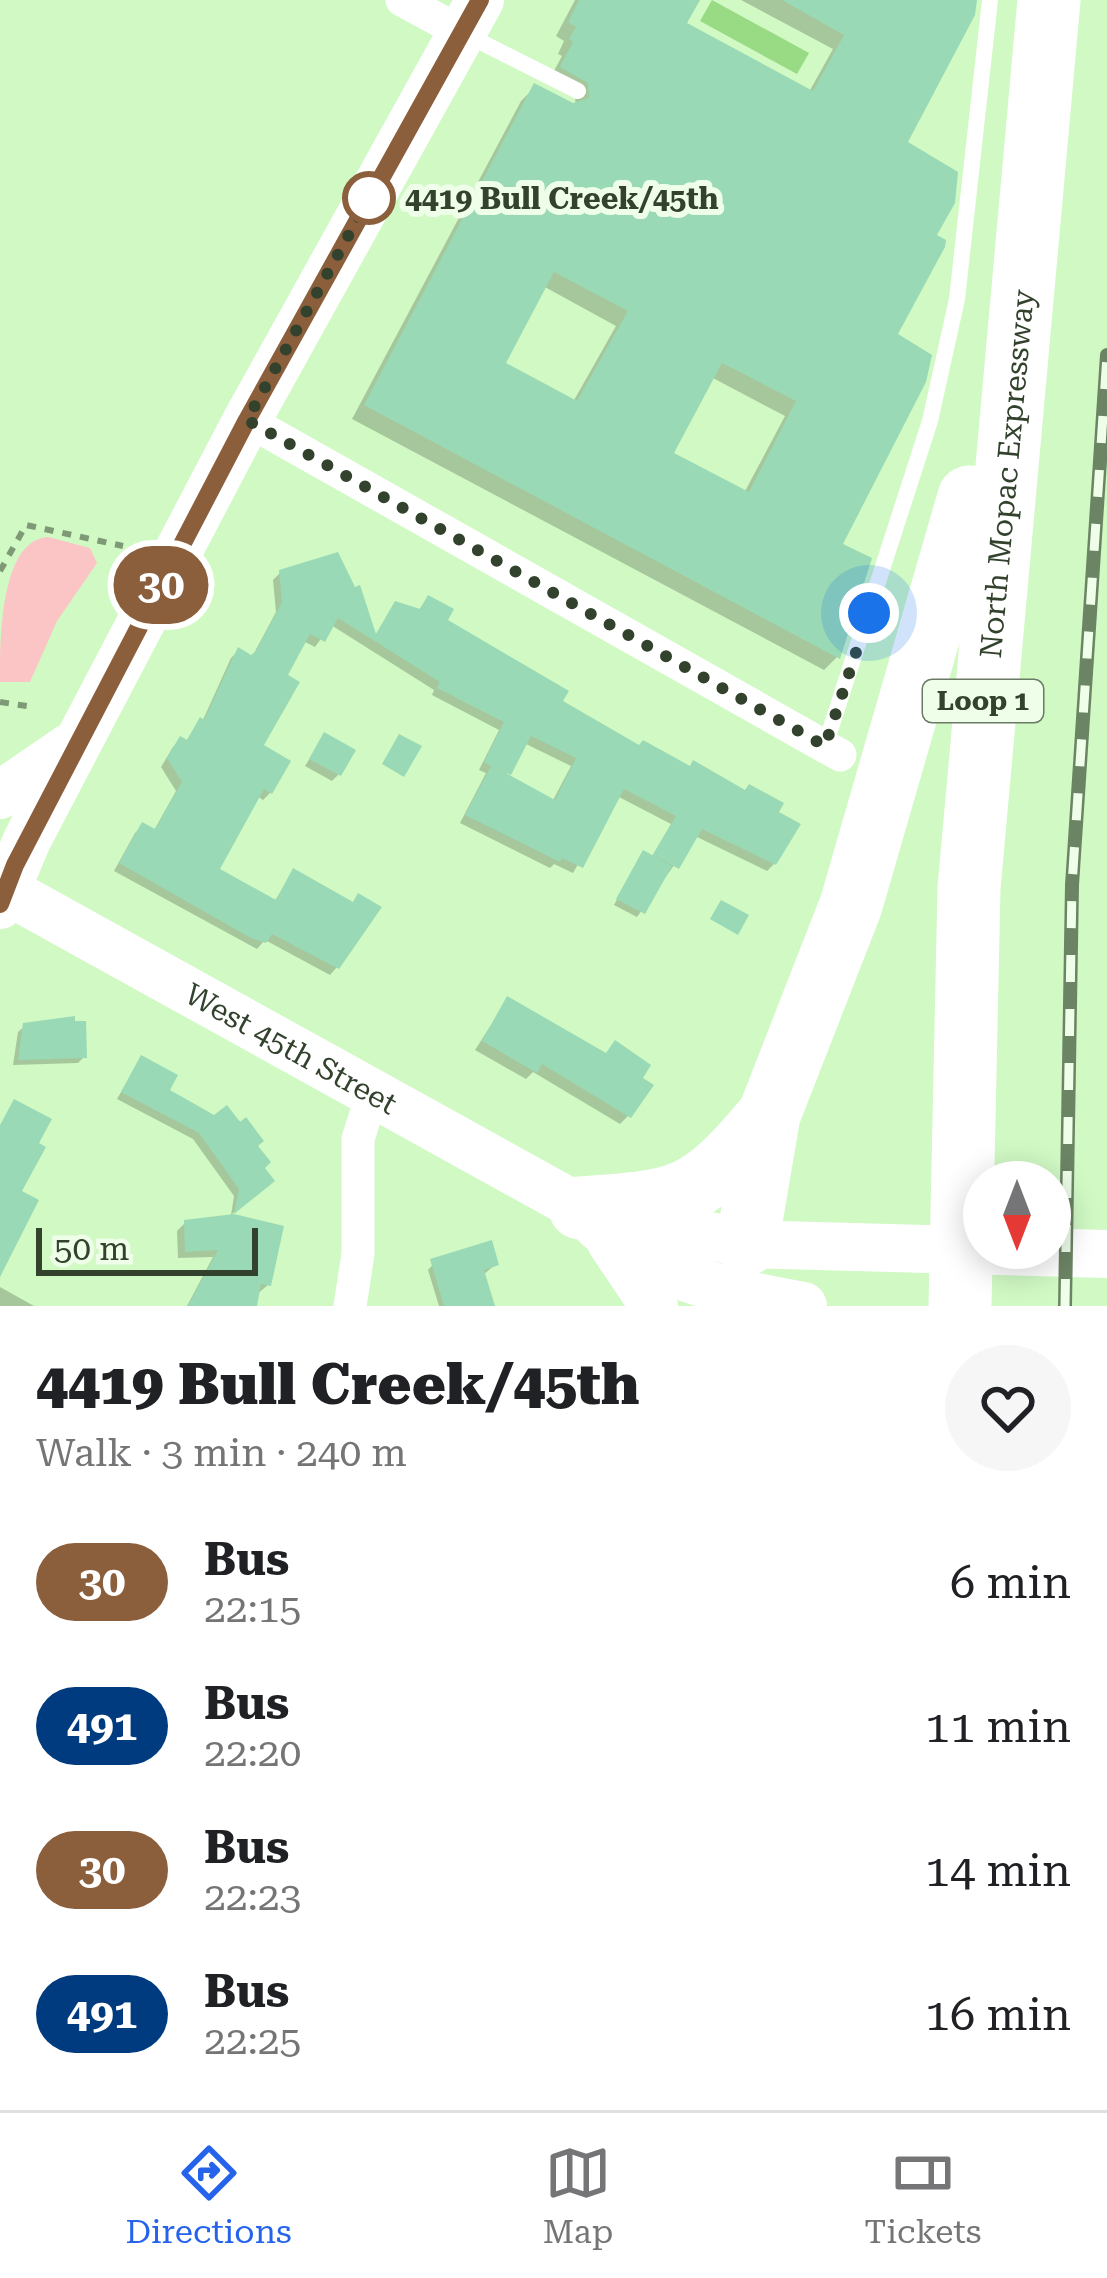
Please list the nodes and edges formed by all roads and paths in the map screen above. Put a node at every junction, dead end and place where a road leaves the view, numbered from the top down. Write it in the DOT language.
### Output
graph roads {
  1 [pos="402,0"];
  2 [pos="990,0"];
  3 [pos="1048,0"];
  4 [pos="1092,0"];
  5 [pos="470,16"];
  6 [pos="578,91"];
  7 [pos="1024,250"];
  8 [pos="247,420"];
  9 [pos="123,545"];
  10 [pos="0,572"];
  11 [pos="0,702"];
  12 [pos="33,707"];
  13 [pos="79,740"];
  14 [pos="832,750"];
  15 [pos="0,795"];
  16 [pos="1,894"];
  17 [pos="372,1095"];
  18 [pos="769,1115"];
  19 [pos="986,1161"];
  20 [pos="986,1161"];
  21 [pos="596,1225"];
  22 [pos="1107,1254"];
  23 [pos="966,1269"];
  24 [pos="998,1269"];
  25 [pos="740,1281"];
  26 [pos="350,1306"];
  27 [pos="654,1306"];
  28 [pos="803,1306"];
  29 [pos="959,1306"];
  30 [pos="997,1306"];
  1 -- 5 [label="street"];
  2 -- 14 [label="lane"];
  3 -- 7 [label="highway, North Mopac Expressway / Loop 1"];
  4 -- 20 [label="highway"];
  5 -- 6 [label="lane"];
  5 -- 8 [label="main road"];
  7 -- 18 [label="highway"];
  7 -- 19 [label="highway, North Mopac Expressway / Loop 1"];
  8 -- 13 [label="main road"];
  8 -- 14 [label="street"];
  9 -- 10 [label="path"];
  11 -- 12 [label="path"];
  13 -- 15 [label="main road"];
  13 -- 16 [label="main road"];
  16 -- 17 [label="main road, West 45th Street"];
  17 -- 21 [label="main road, West 45th Street"];
  17 -- 26 [label="street"];
  18 -- 21 [label="highway"];
  18 -- 25 [label="highway"];
  21 -- 25 [label="main road, West 45th Street"];
  21 -- 27 [label="main road"];
  22 -- 25 [label="main road, West 45th Street"];
  23 -- 29 [label="highway, North Mopac Expressway / Loop 1"];
  24 -- 30 [label="highway"];
  25 -- 28 [label="main road, West 45th Street"];
}
